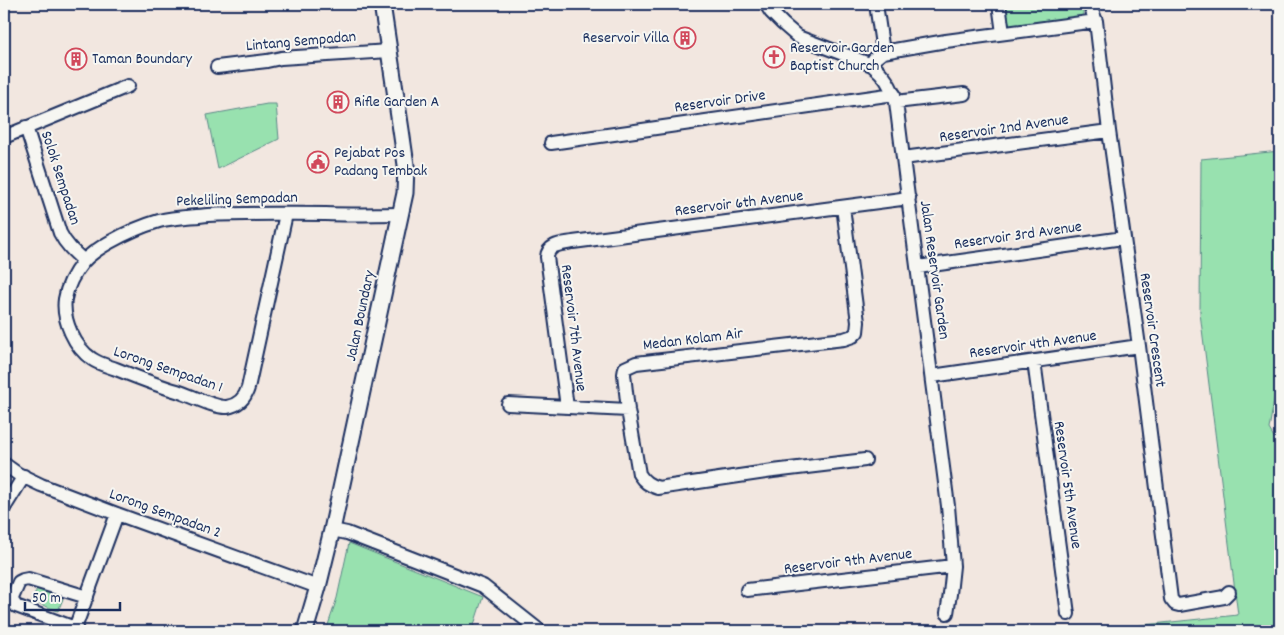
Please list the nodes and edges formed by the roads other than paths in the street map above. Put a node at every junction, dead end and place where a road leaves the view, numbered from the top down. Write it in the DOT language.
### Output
graph roads {
  1 [pos="382,4"];
  2 [pos="766,4"];
  3 [pos="876,4"];
  4 [pos="998,4"];
  5 [pos="1089,4"];
  6 [pos="1096,21"];
  7 [pos="1003,34"];
  8 [pos="389,51"];
  9 [pos="883,52"];
  10 [pos="872,65"];
  11 [pos="217,67"];
  12 [pos="128,86"];
  13 [pos="964,94"];
  14 [pos="895,98"];
  15 [pos="26,127"];
  16 [pos="1109,131"];
  17 [pos="4,137"];
  18 [pos="551,143"];
  19 [pos="903,158"];
  20 [pos="908,198"];
  21 [pos="843,207"];
  22 [pos="286,214"];
  23 [pos="402,214"];
  24 [pos="1123,238"];
  25 [pos="573,242"];
  26 [pos="84,261"];
  27 [pos="918,267"];
  28 [pos="1139,346"];
  29 [pos="1034,361"];
  30 [pos="932,376"];
  31 [pos="508,404"];
  32 [pos="566,407"];
  33 [pos="628,410"];
  34 [pos="865,460"];
  35 [pos="4,464"];
  36 [pos="24,476"];
  37 [pos="6,500"];
  38 [pos="116,514"];
  39 [pos="332,530"];
  40 [pos="952,566"];
  41 [pos="318,587"];
  42 [pos="747,590"];
  43 [pos="1229,592"];
  44 [pos="86,597"];
  45 [pos="947,613"];
  46 [pos="1068,614"];
  47 [pos="75,630"];
  48 [pos="305,631"];
  49 [pos="540,631"];
  1 -- 8 [label="street, Jalan Boundary"];
  2 -- 10 [label="street, Jalan Reservoir Garden"];
  3 -- 9 [label="street"];
  4 -- 7 [label="street"];
  5 -- 6 [label="street, Reservoir Crescent"];
  6 -- 7 [label="street"];
  6 -- 16 [label="street, Reservoir Crescent"];
  7 -- 9 [label="street"];
  8 -- 11 [label="street, Lintang Sempadan"];
  8 -- 23 [label="street, Jalan Boundary"];
  9 -- 10 [label="street"];
  10 -- 14 [label="street, Jalan Reservoir Garden"];
  12 -- 15 [label="street"];
  13 -- 14 [label="street"];
  14 -- 18 [label="street, Reservoir Drive"];
  14 -- 19 [label="street, Jalan Reservoir Garden"];
  15 -- 17 [label="street"];
  15 -- 26 [label="street, Solok Sempadan"];
  16 -- 19 [label="street, Reservoir 2nd Avenue"];
  16 -- 24 [label="street, Reservoir Crescent"];
  19 -- 20 [label="street, Jalan Reservoir Garden"];
  20 -- 21 [label="street, Reservoir 6th Avenue"];
  20 -- 27 [label="street, Jalan Reservoir Garden"];
  21 -- 25 [label="street, Reservoir 6th Avenue"];
  21 -- 33 [label="street, Medan Kolam Air"];
  22 -- 23 [label="street, Pekeliling Sempadan"];
  22 -- 26 [label="street, Pekeliling Sempadan"];
  22 -- 26 [label="street, Lorong Sempadan 1"];
  23 -- 39 [label="street, Jalan Boundary"];
  24 -- 27 [label="street, Reservoir 3rd Avenue"];
  24 -- 28 [label="street, Reservoir Crescent"];
  25 -- 32 [label="street, Reservoir 7th Avenue"];
  27 -- 30 [label="street, Jalan Reservoir Garden"];
  28 -- 29 [label="street, Reservoir 4th Avenue"];
  28 -- 43 [label="street, Reservoir Crescent"];
  29 -- 30 [label="street, Reservoir 4th Avenue"];
  29 -- 46 [label="street, Reservoir 5th Avenue"];
  30 -- 40 [label="street, Jalan Reservoir Garden"];
  31 -- 32 [label="street"];
  32 -- 33 [label="street"];
  33 -- 34 [label="street, Medan Kolam Air"];
  35 -- 36 [label="street, Lorong Sempadan 2"];
  36 -- 37 [label="street"];
  36 -- 38 [label="street, Lorong Sempadan 2"];
  38 -- 41 [label="street, Lorong Sempadan 2"];
  38 -- 44 [label="street"];
  39 -- 41 [label="street, Jalan Boundary"];
  39 -- 49 [label="street"];
  40 -- 42 [label="street, Reservoir 9th Avenue"];
  40 -- 45 [label="street, Jalan Reservoir Garden"];
  41 -- 48 [label="street, Jalan Boundary"];
  44 -- 47 [label="street"];
  44 -- 47 [label="street"];
}
